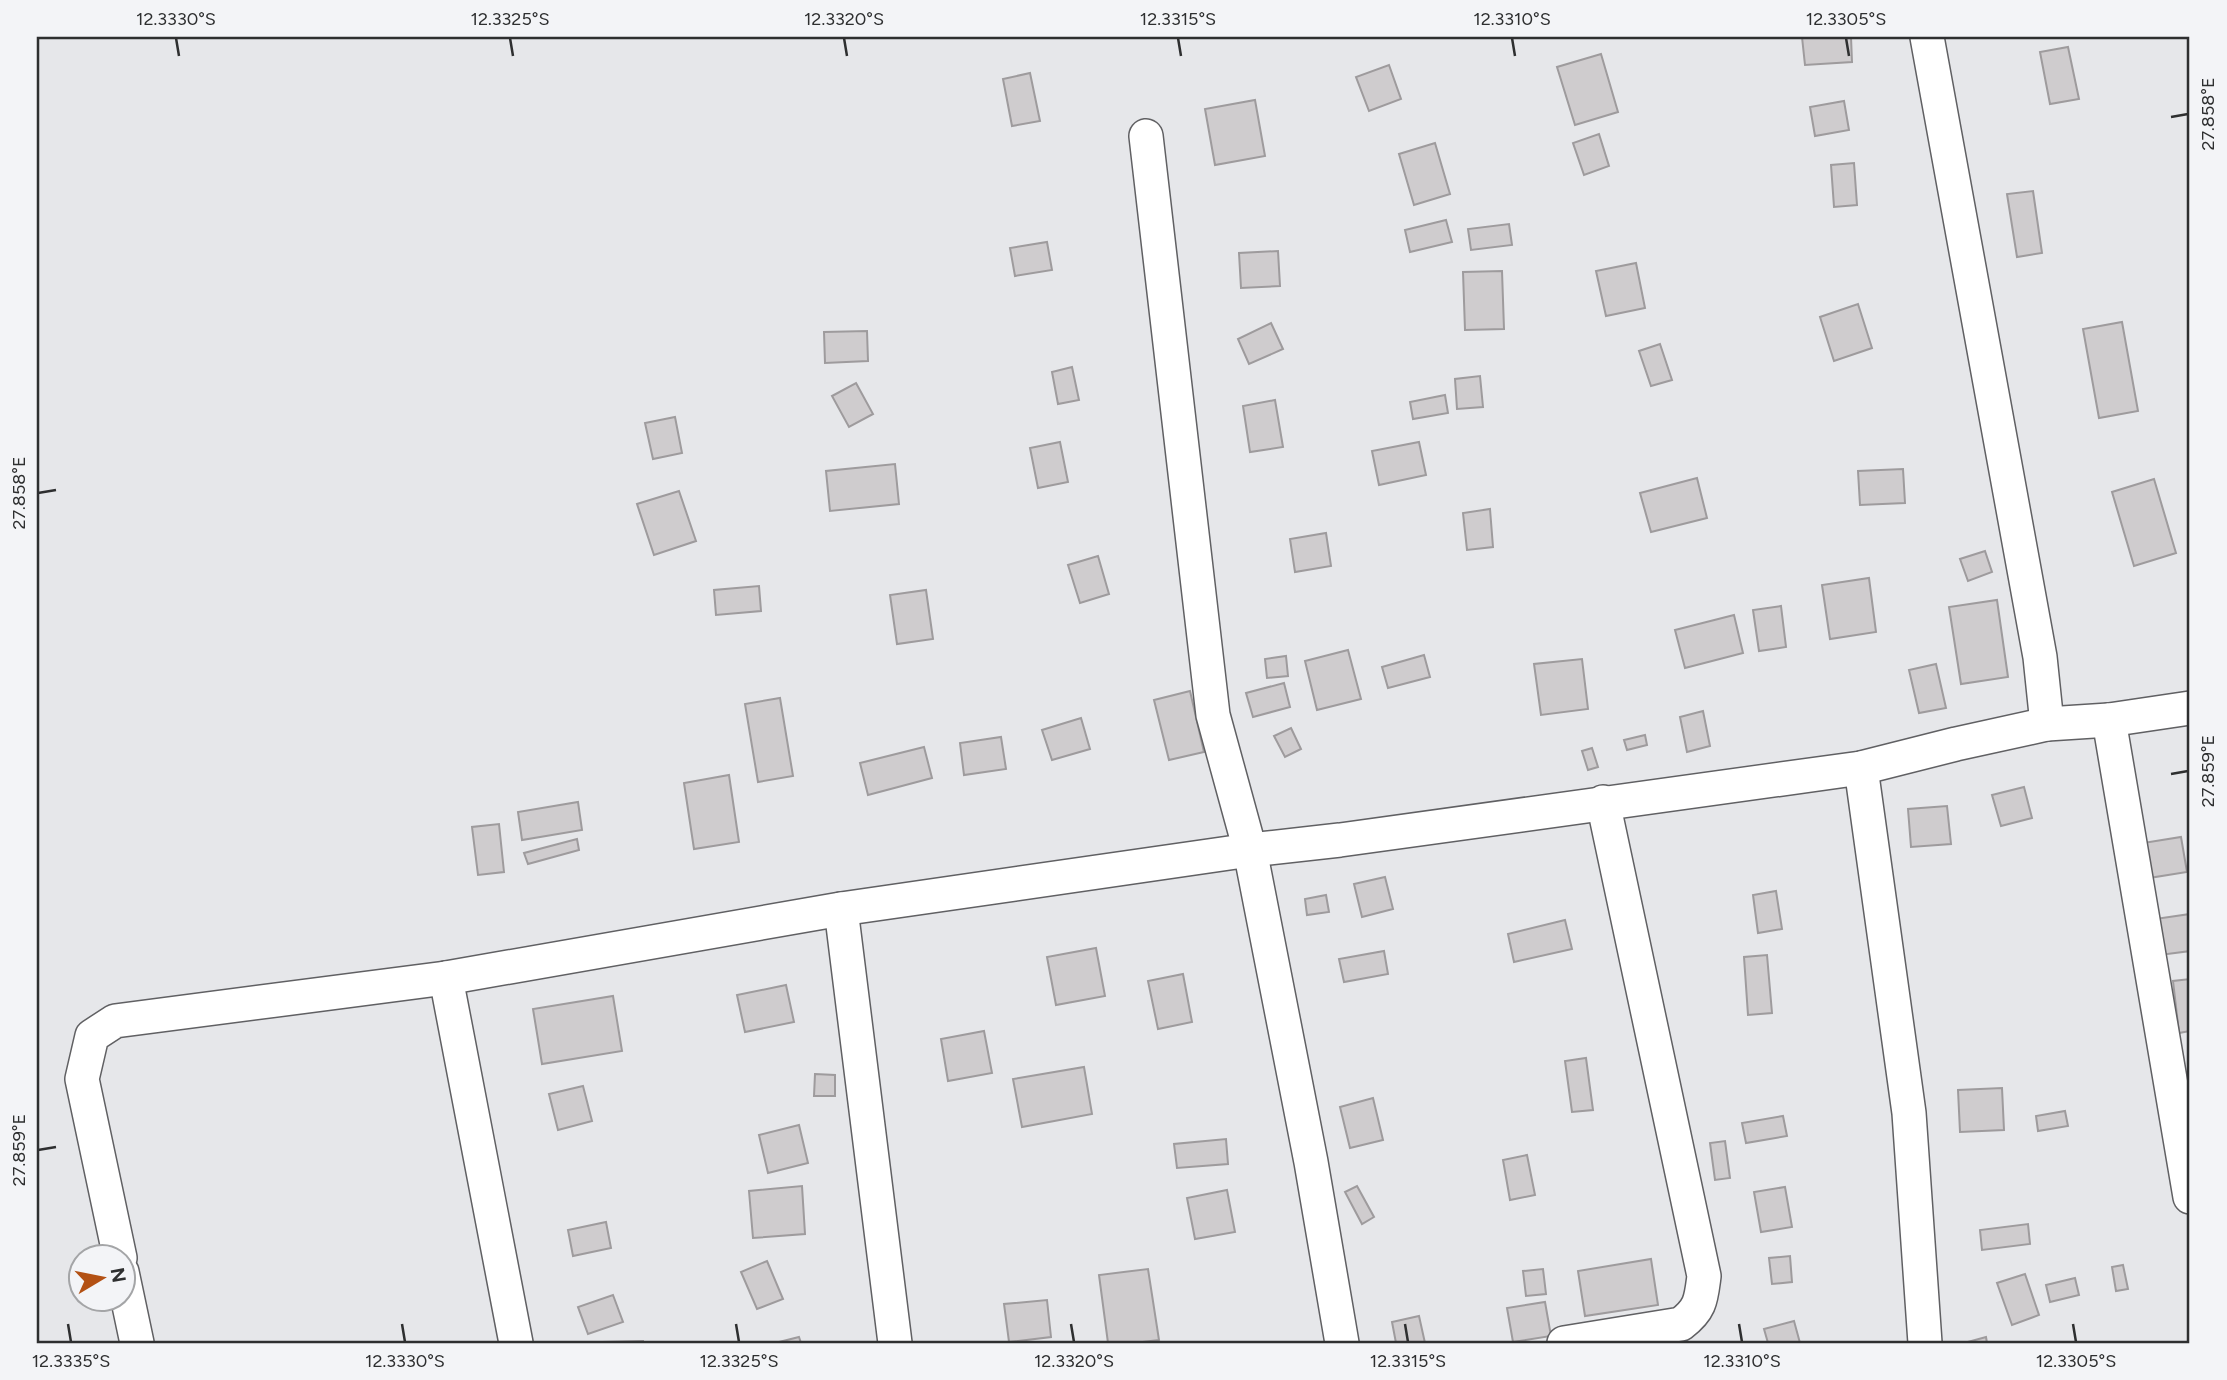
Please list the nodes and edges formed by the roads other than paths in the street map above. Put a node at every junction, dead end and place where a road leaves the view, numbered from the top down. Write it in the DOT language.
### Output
graph roads {
  1 [pos="1927,37"];
  2 [pos="1146,136"];
  3 [pos="2190,708"];
  4 [pos="2109,720"];
  5 [pos="2047,724"];
  6 [pos="1861,768"];
  7 [pos="1603,802"];
  8 [pos="1250,850"];
  9 [pos="841,909"];
  10 [pos="446,978"];
  11 [pos="2190,1197"];
  12 [pos="117,1244"];
  13 [pos="131,1314"];
  14 [pos="137,1343"];
  15 [pos="516,1343"];
  16 [pos="895,1343"];
  17 [pos="1342,1343"];
  18 [pos="1564,1343"];
  19 [pos="1925,1343"];
  1 -- 5 [label="street"];
  2 -- 8 [label="street"];
  3 -- 4 [label="street"];
  4 -- 5 [label="street"];
  4 -- 11 [label="street"];
  5 -- 6 [label="street"];
  6 -- 7 [label="street"];
  6 -- 19 [label="street"];
  7 -- 8 [label="street"];
  7 -- 18 [label="street"];
  8 -- 9 [label="street"];
  8 -- 17 [label="street"];
  9 -- 10 [label="street"];
  9 -- 16 [label="street"];
  10 -- 12 [label="street"];
  10 -- 15 [label="street"];
  13 -- 14 [label="street"];
}
